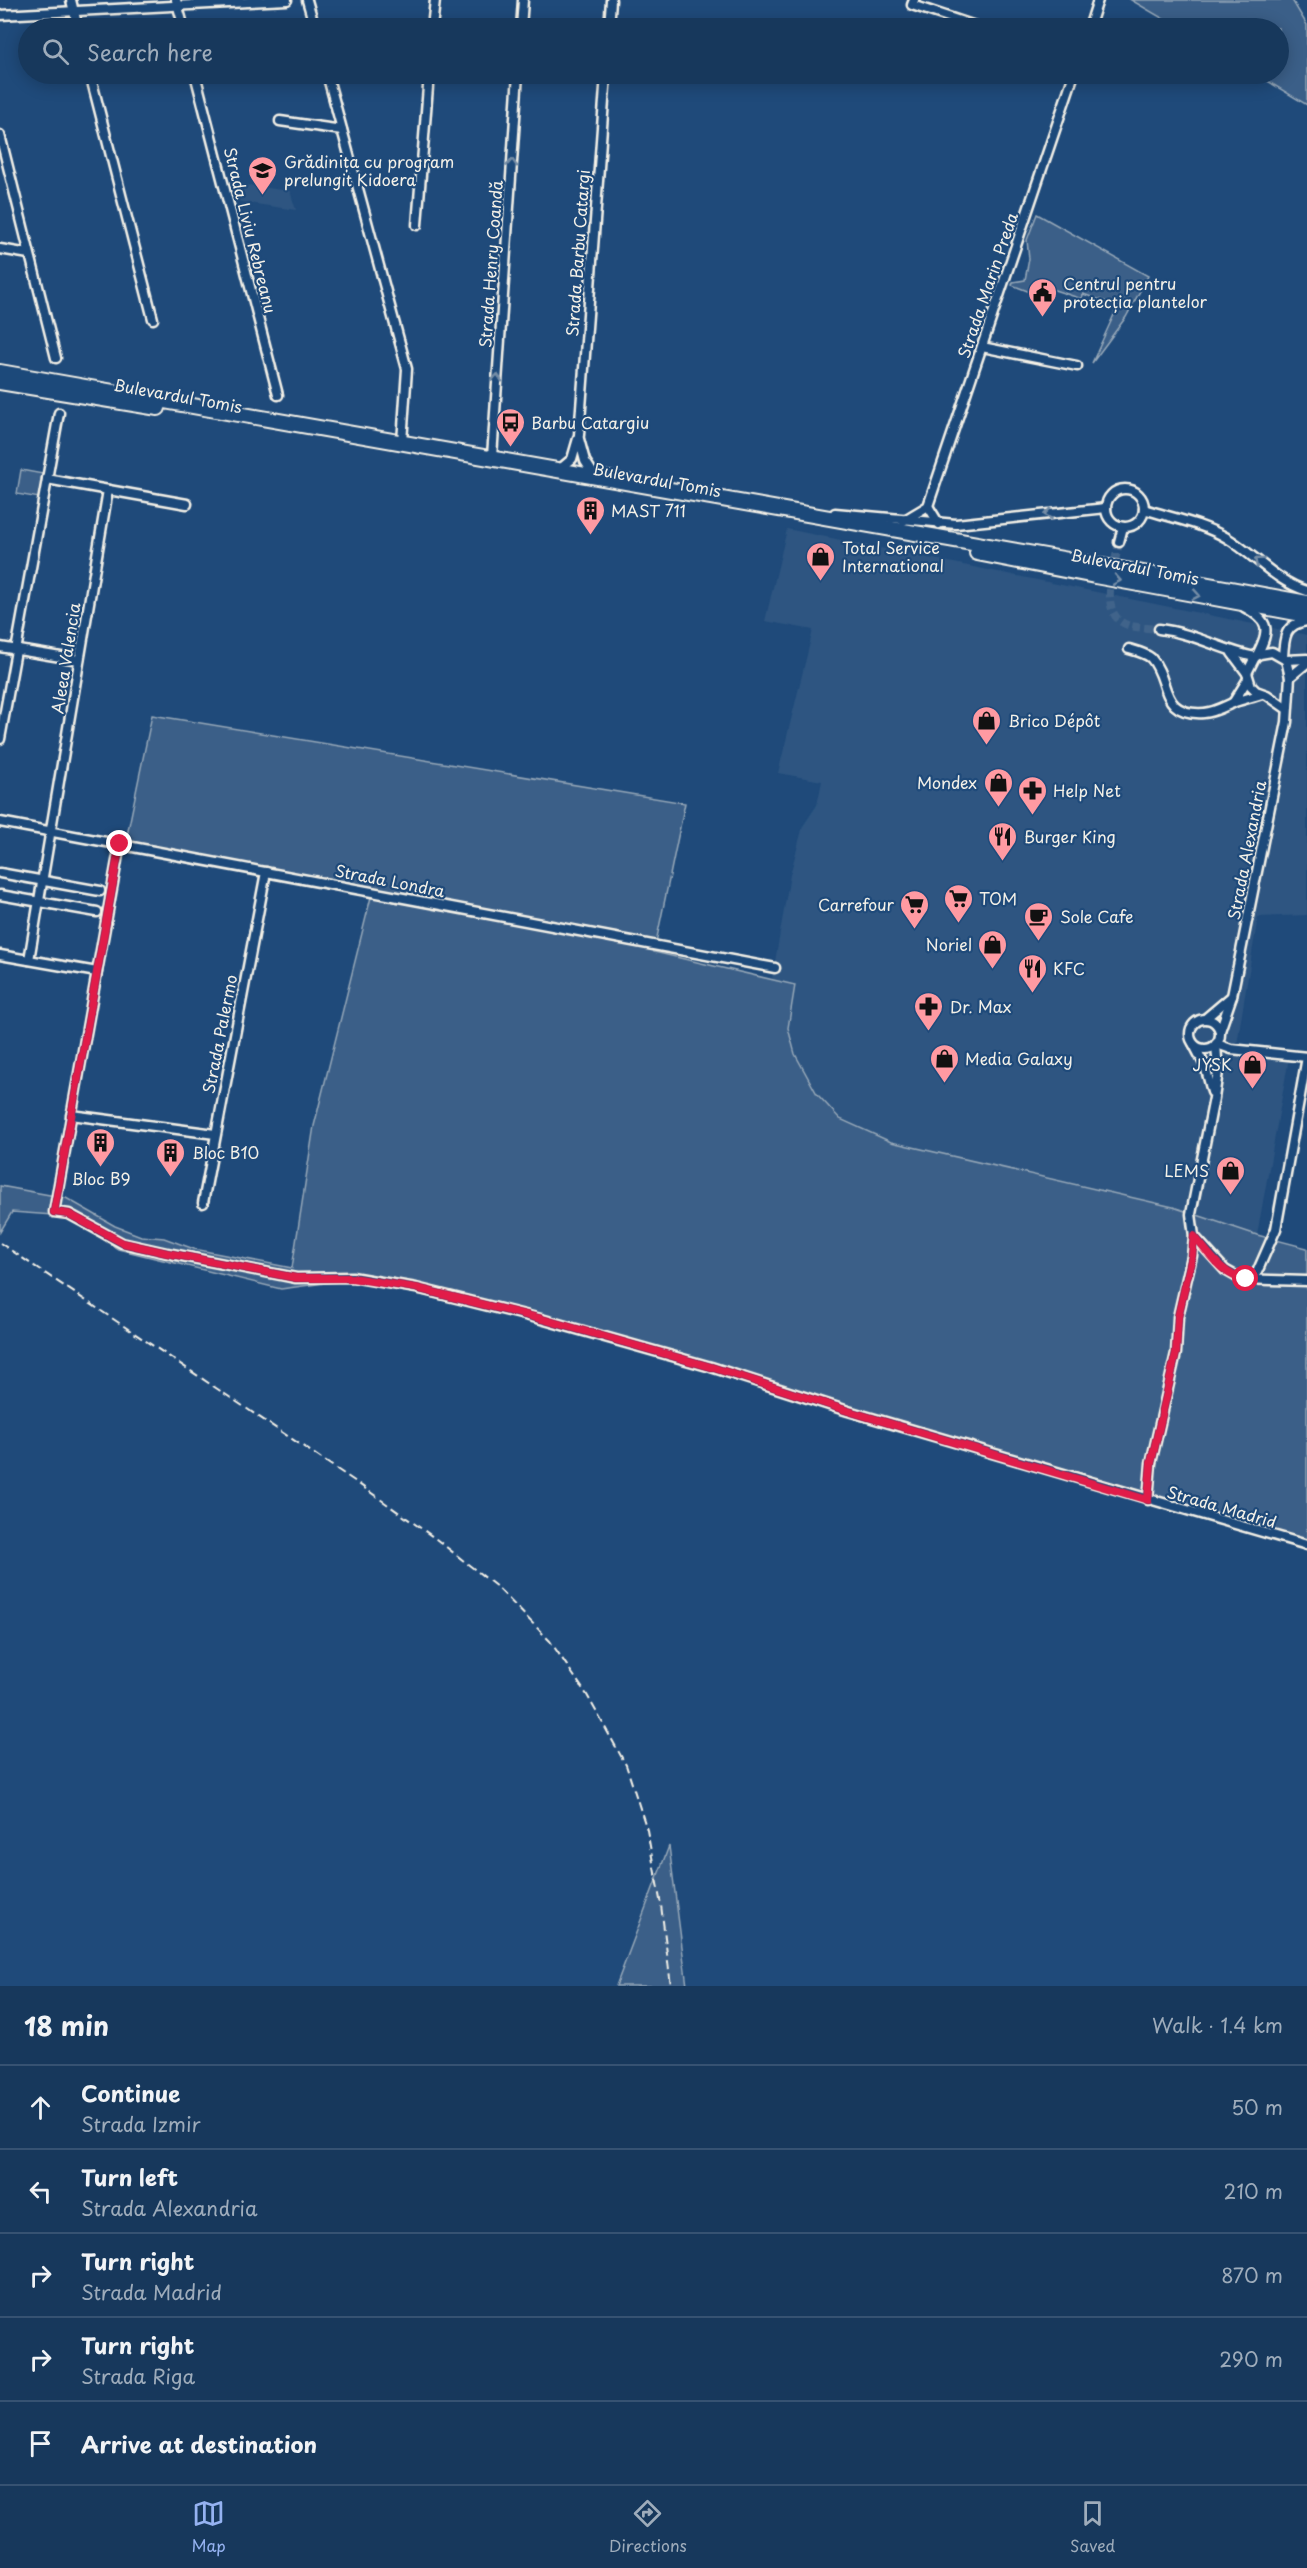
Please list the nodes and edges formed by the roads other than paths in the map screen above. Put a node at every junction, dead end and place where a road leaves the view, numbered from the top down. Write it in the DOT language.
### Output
graph roads {
  1 [pos="70,0"];
  2 [pos="287,0"];
  3 [pos="307,0"];
  4 [pos="435,0"];
  5 [pos="523,0"];
  6 [pos="611,0"];
  7 [pos="914,0"];
  8 [pos="1098,0"];
  9 [pos="177,2"];
  10 [pos="73,10"];
  11 [pos="0,15"];
  12 [pos="75,18"];
  13 [pos="181,18"];
  14 [pos="312,18"];
  15 [pos="433,18"];
  16 [pos="522,18"];
  17 [pos="610,18"];
  18 [pos="950,18"];
  19 [pos="1092,18"];
  20 [pos="93,84"];
  21 [pos="198,84"];
  22 [pos="330,84"];
  23 [pos="428,84"];
  24 [pos="517,84"];
  25 [pos="605,84"];
  26 [pos="1071,84"];
  27 [pos="280,121"];
  28 [pos="342,130"];
  29 [pos="0,135"];
  30 [pos="417,225"];
  31 [pos="0,249"];
  32 [pos="29,254"];
  33 [pos="153,319"];
  34 [pos="982,347"];
  35 [pos="56,358"];
  36 [pos="1077,366"];
  37 [pos="0,372"];
  38 [pos="0,382"];
  39 [pos="278,395"];
  40 [pos="59,413"];
  41 [pos="579,435"];
  42 [pos="402,442"];
  43 [pos="492,458"];
  44 [pos="560,469"];
  45 [pos="594,475"];
  46 [pos="47,479"];
  47 [pos="108,490"];
  48 [pos="187,504"];
  49 [pos="928,506"];
  50 [pos="1106,508"];
  51 [pos="1144,509"];
  52 [pos="795,511"];
  53 [pos="903,521"];
  54 [pos="939,524"];
  55 [pos="1123,527"];
  56 [pos="1119,542"];
  57 [pos="1096,570"];
  58 [pos="1138,578"];
  59 [pos="1307,591"];
  60 [pos="1236,602"];
  61 [pos="1307,603"];
  62 [pos="1307,615"];
  63 [pos="1307,621"];
  64 [pos="1159,629"];
  65 [pos="0,647"];
  66 [pos="1129,649"];
  67 [pos="16,650"];
  68 [pos="1232,653"];
  69 [pos="1256,656"];
  70 [pos="1285,659"];
  71 [pos="79,660"];
  72 [pos="1307,661"];
  73 [pos="1248,676"];
  74 [pos="1289,680"];
  75 [pos="1265,695"];
  76 [pos="1233,703"];
  77 [pos="1287,709"];
  78 [pos="0,739"];
  79 [pos="0,822"];
  80 [pos="52,831"];
  81 [pos="120,844"];
  82 [pos="266,872"];
  83 [pos="0,873"];
  84 [pos="43,881"];
  85 [pos="100,891"];
  86 [pos="0,895"];
  87 [pos="39,902"];
  88 [pos="97,912"];
  89 [pos="0,955"];
  90 [pos="29,960"];
  91 [pos="775,968"];
  92 [pos="97,972"];
  93 [pos="1232,996"];
  94 [pos="1206,1018"];
  95 [pos="1220,1031"];
  96 [pos="1216,1044"];
  97 [pos="1194,1046"];
  98 [pos="1307,1057"];
  99 [pos="1214,1098"];
  100 [pos="71,1115"];
  101 [pos="215,1134"];
  102 [pos="203,1203"];
  103 [pos="1194,1236"];
  104 [pos="1254,1279"];
  105 [pos="1307,1281"];
  106 [pos="1148,1500"];
  107 [pos="1307,1545"];
  1 -- 10 [label="street"];
  2 -- 9 [label="street"];
  3 -- 14 [label="street"];
  4 -- 15 [label="street"];
  5 -- 16 [label="street"];
  6 -- 17 [label="street"];
  7 -- 18 [label="street"];
  8 -- 19 [label="street"];
  9 -- 10 [label="street"];
  9 -- 13 [label="street"];
  10 -- 11 [label="street"];
  10 -- 12 [label="street"];
  20 -- 33 [label="street"];
  21 -- 39 [label="street, Strada Liviu Rebreanu"];
  22 -- 28 [label="street"];
  23 -- 30 [label="street"];
  43 -- 24 [label="street, Strada Henry Coandă, one-way"];
  25 -- 41 [label="street, Strada Barbu Catargi"];
  26 -- 34 [label="street, Strada Marin Preda"];
  27 -- 28 [label="street"];
  28 -- 42 [label="street"];
  29 -- 32 [label="street"];
  31 -- 32 [label="street"];
  32 -- 35 [label="street"];
  34 -- 36 [label="street"];
  34 -- 49 [label="street, Strada Marin Preda"];
  37 -- 42 [label="main road, Bulevardul Tomis"];
  38 -- 57 [label="main road, Bulevardul Tomis"];
  40 -- 46 [label="street"];
  41 -- 44 [label="street, Strada Barbu Catargi"];
  41 -- 45 [label="street, Strada Barbu Catargi"];
  42 -- 43 [label="main road, Bulevardul Tomis"];
  43 -- 44 [label="main road, Bulevardul Tomis"];
  44 -- 45 [label="main road, Bulevardul Tomis"];
  45 -- 52 [label="main road, Bulevardul Tomis"];
  46 -- 47 [label="street"];
  46 -- 67 [label="street"];
  47 -- 48 [label="street"];
  47 -- 71 [label="street, Aleea Valencia"];
  49 -- 53 [label="street"];
  49 -- 54 [label="street"];
  50 -- 51 [label="street"];
  50 -- 54 [label="street, one-way"];
  50 -- 55 [label="street"];
  51 -- 55 [label="street"];
  59 -- 51 [label="street, one-way"];
  52 -- 53 [label="street"];
  52 -- 57 [label="main road, Bulevardul Tomis"];
  53 -- 54 [label="street"];
  55 -- 56 [label="street"];
  57 -- 58 [label="main road, Bulevardul Tomis, bridge"];
  58 -- 60 [label="main road, Bulevardul Tomis, one-way"];
  58 -- 61 [label="main road, Bulevardul Tomis"];
  60 -- 62 [label="main road, Bulevardul Tomis"];
  60 -- 69 [label="street"];
  63 -- 70 [label="street"];
  64 -- 68 [label="street"];
  65 -- 67 [label="street"];
  66 -- 76 [label="street"];
  67 -- 71 [label="street"];
  67 -- 78 [label="street"];
  68 -- 69 [label="street"];
  68 -- 73 [label="street"];
  69 -- 70 [label="street"];
  69 -- 73 [label="street"];
  70 -- 72 [label="street"];
  70 -- 74 [label="street"];
  71 -- 80 [label="street, Aleea Valencia"];
  72 -- 74 [label="street"];
  73 -- 75 [label="street"];
  73 -- 76 [label="street"];
  74 -- 75 [label="street"];
  74 -- 77 [label="street, Strada Alexandria"];
  75 -- 76 [label="street"];
  75 -- 77 [label="street"];
  77 -- 93 [label="street, Strada Alexandria"];
  79 -- 80 [label="street, Strada Londra"];
  80 -- 81 [label="street, Strada Londra"];
  80 -- 84 [label="street, Aleea Valencia"];
  81 -- 82 [label="street, Strada Londra"];
  81 -- 92 [label="street"];
  82 -- 91 [label="street, Strada Londra"];
  82 -- 101 [label="street, Strada Palermo"];
  83 -- 84 [label="street"];
  84 -- 85 [label="street"];
  84 -- 87 [label="street, Aleea Valencia"];
  86 -- 87 [label="street"];
  87 -- 88 [label="street"];
  87 -- 90 [label="street, Aleea Valencia"];
  89 -- 90 [label="street"];
  90 -- 92 [label="street"];
  92 -- 100 [label="street"];
  93 -- 94 [label="street"];
  93 -- 95 [label="street, Strada Alexandria"];
  94 -- 95 [label="street"];
  94 -- 97 [label="street"];
  95 -- 96 [label="street"];
  96 -- 97 [label="street"];
  96 -- 98 [label="street"];
  96 -- 99 [label="street"];
  97 -- 99 [label="street"];
  98 -- 104 [label="street"];
  99 -- 103 [label="street"];
  100 -- 101 [label="street"];
  100 -- 106 [label="street, Strada Madrid"];
  101 -- 102 [label="street, Strada Palermo"];
  103 -- 104 [label="street"];
  103 -- 106 [label="street"];
  104 -- 105 [label="street"];
  106 -- 107 [label="street, Strada Madrid"];
}
